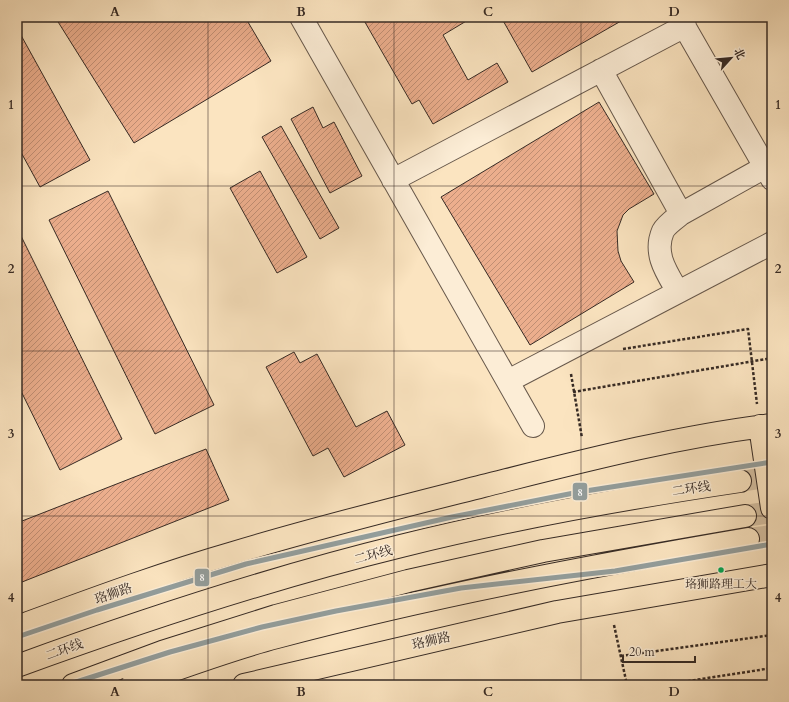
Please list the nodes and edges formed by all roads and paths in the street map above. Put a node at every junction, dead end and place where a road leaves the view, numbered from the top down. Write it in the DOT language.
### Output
graph roads {
  1 [pos="301,17"];
  2 [pos="682,22"];
  3 [pos="601,70"];
  4 [pos="768,173"];
  5 [pos="393,180"];
  6 [pos="681,214"];
  7 [pos="772,243"];
  8 [pos="678,292"];
  9 [pos="772,358"];
  10 [pos="508,381"];
  11 [pos="573,392"];
  12 [pos="533,426"];
  13 [pos="766,426"];
  14 [pos="740,481"];
  15 [pos="772,508"];
  16 [pos="745,516"];
  17 [pos="748,539"];
  18 [pos="767,576"];
  19 [pos="17,627"];
  20 [pos="772,635"];
  21 [pos="621,656"];
  22 [pos="17,666"];
  23 [pos="772,668"];
  24 [pos="73,685"];
  25 [pos="132,685"];
  26 [pos="244,685"];
  27 [pos="663,685"];
  1 -- 5 [label="street"];
  2 -- 3 [label="street"];
  2 -- 4 [label="street"];
  3 -- 5 [label="street"];
  3 -- 6 [label="street"];
  4 -- 6 [label="street"];
  5 -- 10 [label="street"];
  6 -- 8 [label="street"];
  7 -- 8 [label="street"];
  8 -- 10 [label="street"];
  9 -- 11 [label="path"];
  10 -- 12 [label="street"];
  13 -- 15 [label="main road"];
  13 -- 19 [label="main road, 珞狮路"];
  14 -- 22 [label="main road, 二环线"];
  16 -- 24 [label="main road"];
  17 -- 25 [label="main road"];
  18 -- 26 [label="main road, 珞狮路"];
  20 -- 21 [label="path"];
  23 -- 27 [label="path"];
}
